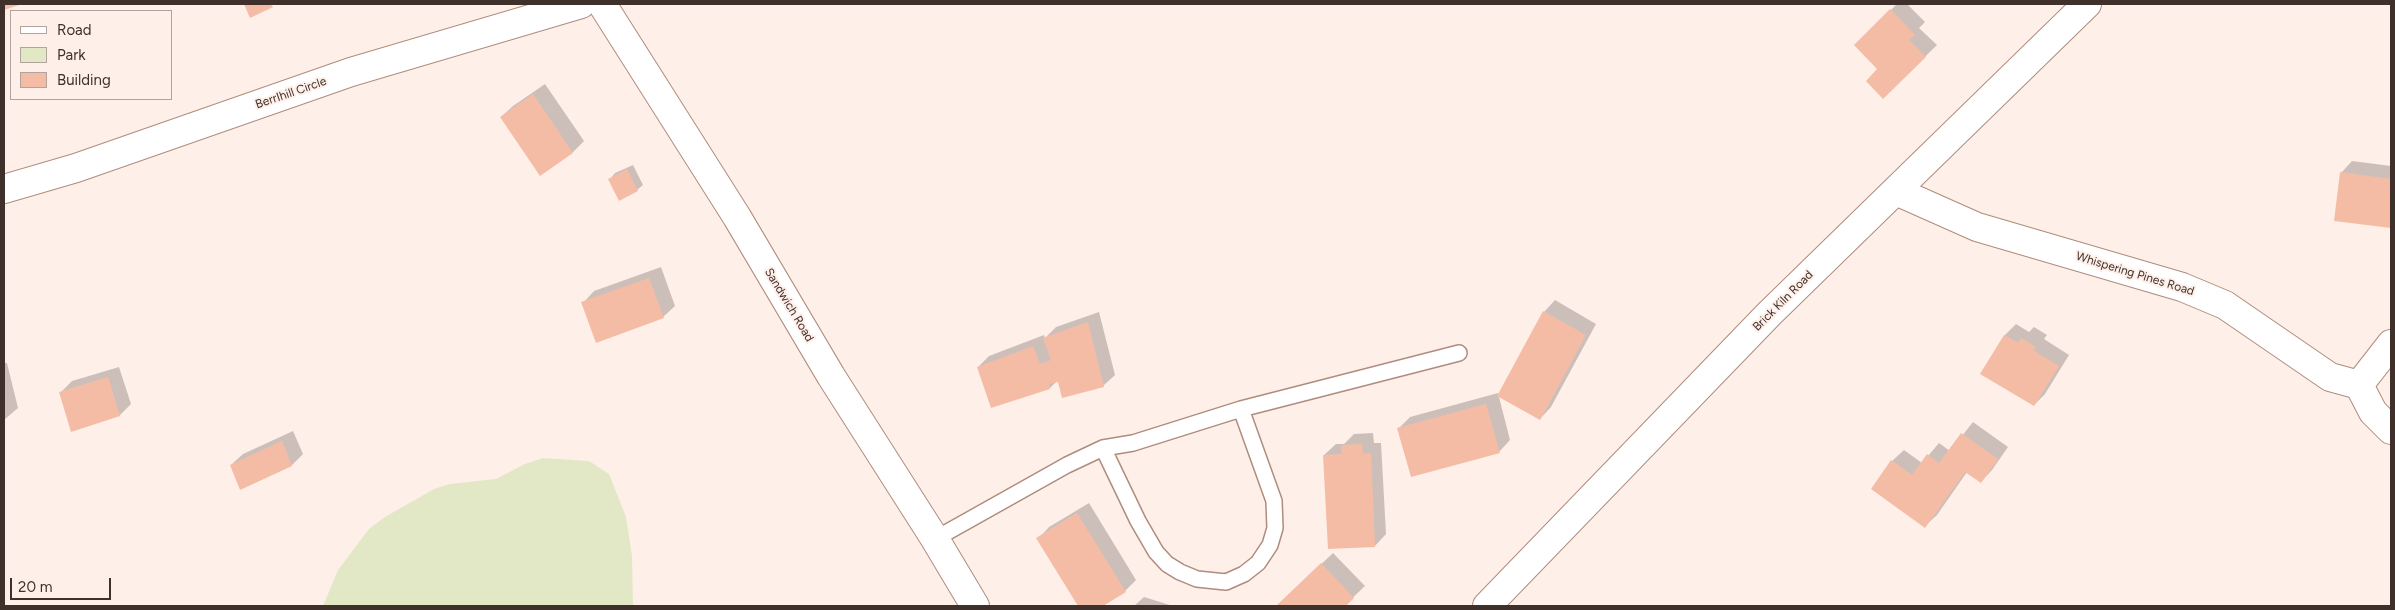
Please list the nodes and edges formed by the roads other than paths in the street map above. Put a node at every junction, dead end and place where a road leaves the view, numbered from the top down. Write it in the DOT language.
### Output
graph roads {
  1 [pos="581,4"];
  2 [pos="602,4"];
  3 [pos="2087,4"];
  4 [pos="4,189"];
  5 [pos="1896,191"];
  6 [pos="2391,344"];
  7 [pos="1459,353"];
  8 [pos="2359,385"];
  9 [pos="1241,409"];
  10 [pos="2391,430"];
  11 [pos="1103,448"];
  12 [pos="935,539"];
  13 [pos="975,606"];
  14 [pos="1487,606"];
  1 -- 4 [label="main road, BerrIhill Circle"];
  2 -- 12 [label="main road, Sandwich Road"];
  3 -- 5 [label="main road, Brick Kiln Road"];
  5 -- 8 [label="main road, Whispering Pines Road"];
  5 -- 14 [label="main road, Brick Kiln Road"];
  6 -- 8 [label="main road"];
  7 -- 9 [label="lane"];
  8 -- 10 [label="main road"];
  9 -- 11 [label="lane"];
  9 -- 11 [label="lane"];
  11 -- 12 [label="lane"];
  12 -- 13 [label="main road, Sandwich Road"];
}
